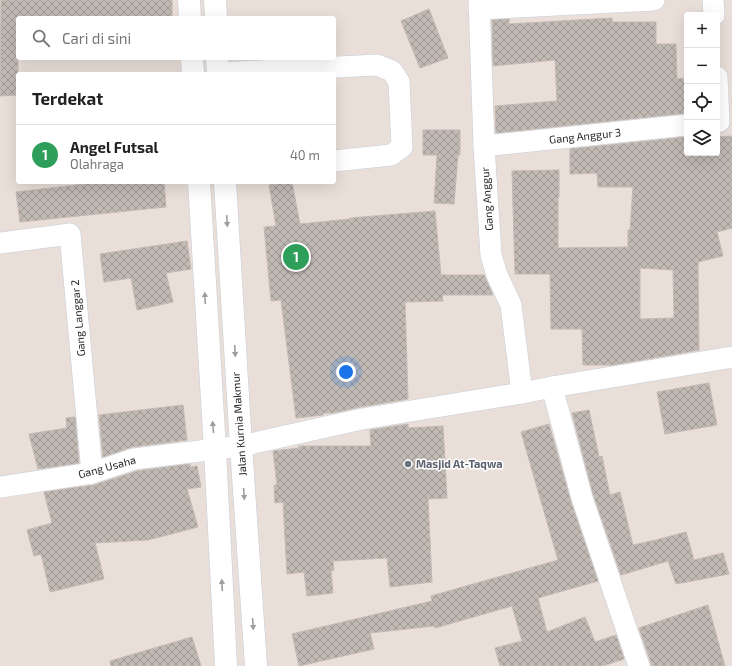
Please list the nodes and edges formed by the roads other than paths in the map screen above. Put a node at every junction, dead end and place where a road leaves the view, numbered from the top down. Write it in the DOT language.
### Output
graph roads {
  1 [pos="189,0"];
  2 [pos="215,0"];
  3 [pos="654,0"];
  4 [pos="713,0"];
  5 [pos="479,4"];
  6 [pos="714,12"];
  7 [pos="190,16"];
  8 [pos="216,16"];
  9 [pos="192,60"];
  10 [pos="218,68"];
  11 [pos="193,72"];
  12 [pos="718,84"];
  13 [pos="723,122"];
  14 [pos="684,125"];
  15 [pos="484,146"];
  16 [pos="336,161"];
  17 [pos="199,184"];
  18 [pos="224,184"];
  19 [pos="0,243"];
  20 [pos="732,357"];
  21 [pos="552,387"];
  22 [pos="522,393"];
  23 [pos="240,446"];
  24 [pos="215,450"];
  25 [pos="92,473"];
  26 [pos="0,487"];
  27 [pos="226,666"];
  28 [pos="256,666"];
  29 [pos="639,666"];
  1 -- 7 [label="street"];
  2 -- 8 [label="street"];
  3 -- 5 [label="street"];
  4 -- 6 [label="street"];
  5 -- 15 [label="street, Gang Anggur"];
  9 -- 11 [label="street"];
  10 -- 16 [label="street"];
  12 -- 13 [label="street"];
  14 -- 15 [label="street, Gang Anggur 3"];
  15 -- 22 [label="street, Gang Anggur"];
  24 -- 17 [label="street, one-way"];
  18 -- 23 [label="street, Jalan Kurnia Makmur, one-way"];
  19 -- 25 [label="street, Gang Langgar 2"];
  20 -- 21 [label="street, Gang Usaha"];
  21 -- 22 [label="street, Gang Usaha"];
  21 -- 29 [label="street"];
  22 -- 23 [label="street, Gang Usaha"];
  23 -- 24 [label="street, Gang Usaha"];
  23 -- 28 [label="street, Jalan Kurnia Makmur, one-way"];
  24 -- 25 [label="street, Gang Usaha"];
  27 -- 24 [label="street, one-way"];
  25 -- 26 [label="street, Gang Usaha"];
}
